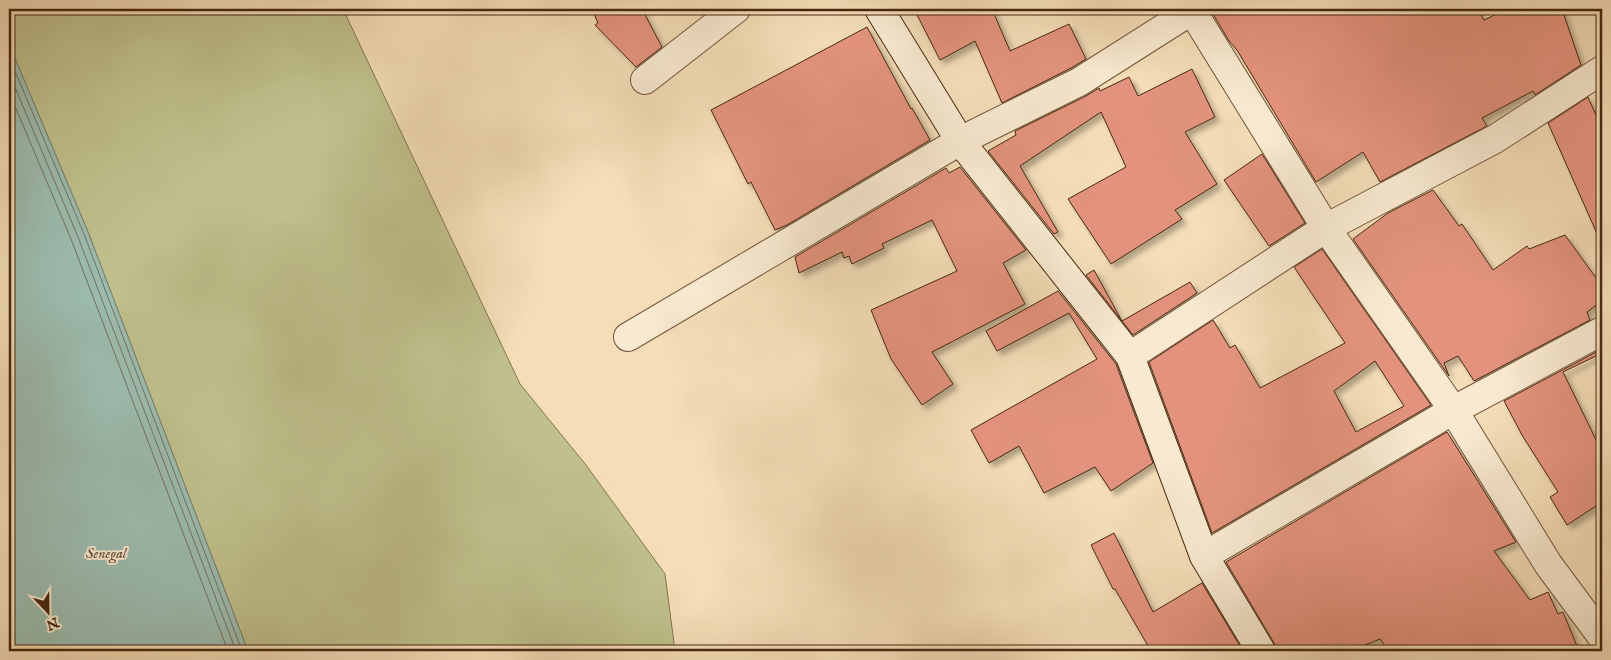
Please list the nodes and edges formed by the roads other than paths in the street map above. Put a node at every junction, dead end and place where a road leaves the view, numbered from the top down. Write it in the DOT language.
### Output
graph roads {
  1 [pos="736,9"];
  2 [pos="879,9"];
  3 [pos="1192,9"];
  4 [pos="1602,70"];
  5 [pos="646,80"];
  6 [pos="960,141"];
  7 [pos="1326,228"];
  8 [pos="1602,331"];
  9 [pos="628,337"];
  10 [pos="1130,356"];
  11 [pos="1454,411"];
  12 [pos="1204,556"];
  13 [pos="1602,637"];
  14 [pos="1261,651"];
  1 -- 5 [label="street"];
  2 -- 6 [label="street"];
  3 -- 6 [label="street"];
  3 -- 7 [label="street"];
  4 -- 7 [label="street"];
  6 -- 9 [label="street"];
  6 -- 10 [label="street"];
  7 -- 10 [label="street"];
  7 -- 11 [label="street"];
  8 -- 11 [label="street"];
  10 -- 12 [label="street"];
  11 -- 12 [label="street"];
  11 -- 13 [label="street"];
  12 -- 14 [label="street"];
}
